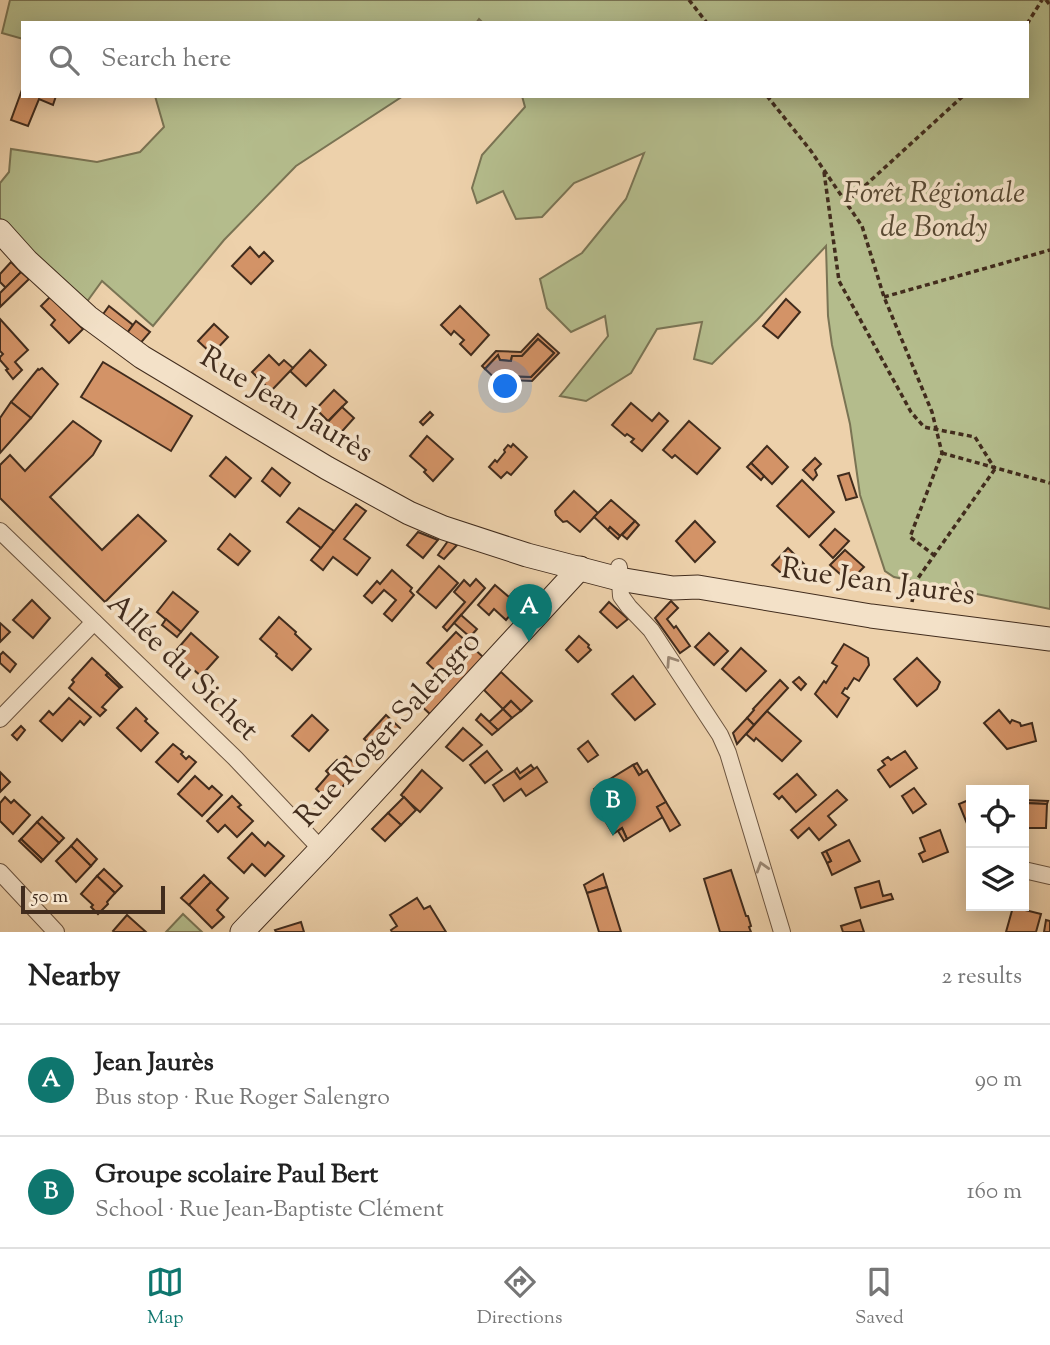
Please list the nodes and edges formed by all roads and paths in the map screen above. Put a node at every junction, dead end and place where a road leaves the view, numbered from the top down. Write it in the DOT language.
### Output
graph roads {
  1 [pos="689,0"];
  2 [pos="1044,0"];
  3 [pos="1050,5"];
  4 [pos="705,21"];
  5 [pos="1029,21"];
  6 [pos="769,98"];
  7 [pos="961,98"];
  8 [pos="824,170"];
  9 [pos="846,203"];
  10 [pos="0,231"];
  11 [pos="1050,250"];
  12 [pos="884,297"];
  13 [pos="936,429"];
  14 [pos="942,453"];
  15 [pos="995,469"];
  16 [pos="1050,483"];
  17 [pos="0,531"];
  18 [pos="934,555"];
  19 [pos="580,568"];
  20 [pos="619,573"];
  21 [pos="908,621"];
  22 [pos="94,622"];
  23 [pos="1050,639"];
  24 [pos="0,719"];
  25 [pos="321,849"];
  26 [pos="1029,871"];
  27 [pos="1050,876"];
  28 [pos="3,881"];
  29 [pos="56,932"];
  30 [pos="242,932"];
  31 [pos="782,932"];
  1 -- 4 [label="path"];
  2 -- 3 [label="path"];
  2 -- 5 [label="path"];
  6 -- 8 [label="path"];
  7 -- 9 [label="path"];
  8 -- 9 [label="path"];
  8 -- 13 [label="path"];
  9 -- 12 [label="path"];
  10 -- 19 [label="street, Rue Jean Jaurès"];
  11 -- 12 [label="path"];
  12 -- 13 [label="path"];
  13 -- 14 [label="path"];
  13 -- 15 [label="path"];
  14 -- 15 [label="path"];
  14 -- 18 [label="path"];
  15 -- 16 [label="path"];
  15 -- 18 [label="path"];
  17 -- 22 [label="street, Allée du Sichet"];
  18 -- 21 [label="path"];
  19 -- 20 [label="street, Rue Jean Jaurès"];
  19 -- 25 [label="street, Rue Roger Salengro"];
  20 -- 21 [label="street, Rue Jean Jaurès"];
  31 -- 20 [label="street, one-way"];
  21 -- 23 [label="street, Rue Jean Jaurès"];
  22 -- 24 [label="street"];
  22 -- 25 [label="street, Allée du Sichet"];
  25 -- 30 [label="street, Rue Roger Salengro"];
  26 -- 27 [label="street"];
  28 -- 29 [label="street"];
}
